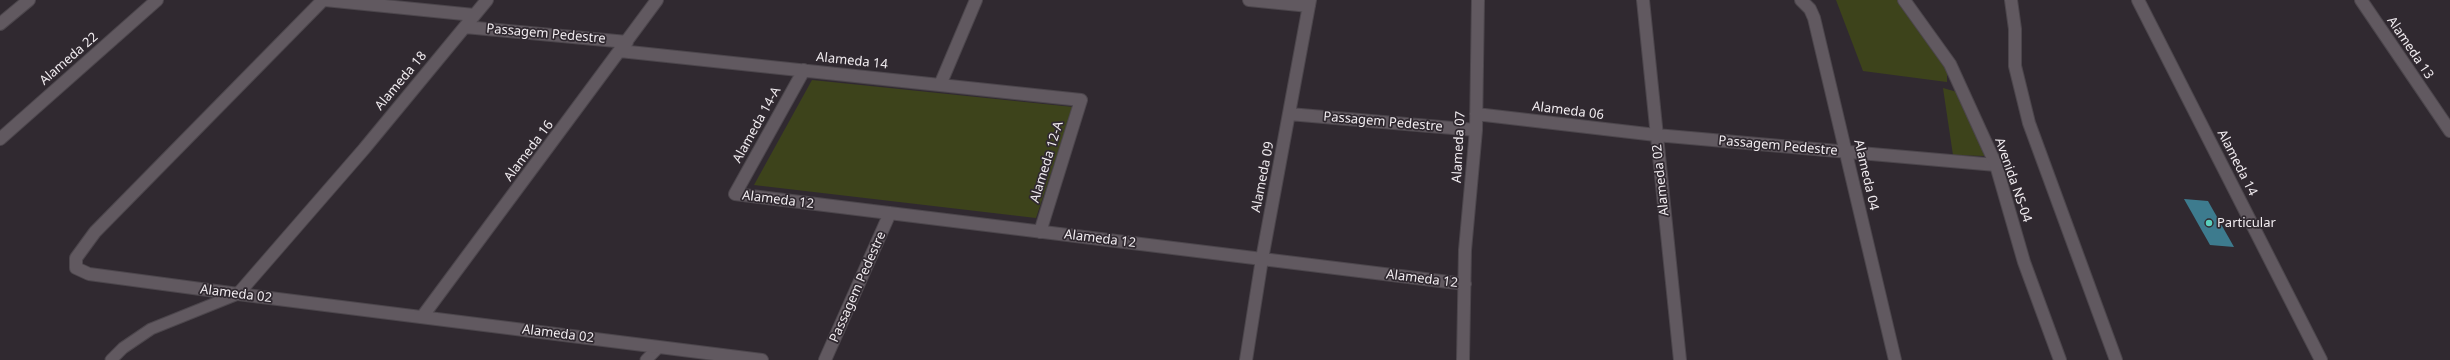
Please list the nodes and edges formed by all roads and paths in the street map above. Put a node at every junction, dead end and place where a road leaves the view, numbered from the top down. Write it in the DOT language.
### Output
graph roads {
  1 [pos="29,0"];
  2 [pos="157,0"];
  3 [pos="324,0"];
  4 [pos="487,0"];
  5 [pos="657,0"];
  6 [pos="976,0"];
  7 [pos="1249,0"];
  8 [pos="1478,0"];
  9 [pos="1643,0"];
  10 [pos="1801,0"];
  11 [pos="1904,0"];
  12 [pos="2011,0"];
  13 [pos="2138,0"];
  14 [pos="2360,0"];
  15 [pos="1310,3"];
  16 [pos="474,15"];
  17 [pos="0,24"];
  18 [pos="465,27"];
  19 [pos="623,46"];
  20 [pos="804,70"];
  21 [pos="940,85"];
  22 [pos="1081,100"];
  23 [pos="1289,114"];
  24 [pos="1476,114"];
  25 [pos="1476,130"];
  26 [pos="2450,131"];
  27 [pos="1656,135"];
  28 [pos="0,139"];
  29 [pos="1846,151"];
  30 [pos="1996,164"];
  31 [pos="735,194"];
  32 [pos="890,213"];
  33 [pos="1040,232"];
  34 [pos="1262,259"];
  35 [pos="1465,290"];
  36 [pos="238,294"];
  37 [pos="422,317"];
  38 [pos="659,347"];
  39 [pos="111,360"];
  40 [pos="646,360"];
  41 [pos="762,360"];
  42 [pos="825,360"];
  43 [pos="1246,360"];
  44 [pos="1463,360"];
  45 [pos="1680,360"];
  46 [pos="1895,360"];
  47 [pos="2060,360"];
  48 [pos="2116,360"];
  49 [pos="2321,360"];
  1 -- 17 [label="street"];
  2 -- 28 [label="street, Alameda 22"];
  3 -- 16 [label="street"];
  3 -- 36 [label="street, Alameda 02"];
  4 -- 16 [label="street, Alameda 18"];
  5 -- 19 [label="street, Alameda 16"];
  6 -- 21 [label="street"];
  7 -- 15 [label="street"];
  8 -- 24 [label="street, Alameda 07"];
  9 -- 27 [label="street, Alameda 02"];
  10 -- 29 [label="street, Alameda 04"];
  11 -- 30 [label="street, Avenida NS-04"];
  12 -- 48 [label="street"];
  13 -- 49 [label="street, Alameda 14"];
  14 -- 26 [label="street, Alameda 13"];
  15 -- 23 [label="street, Alameda 09"];
  16 -- 18 [label="street, Alameda 18"];
  18 -- 19 [label="street, Passagem Pedestre"];
  18 -- 36 [label="street, Alameda 18"];
  19 -- 20 [label="street, Alameda 14"];
  19 -- 37 [label="street, Alameda 16"];
  20 -- 21 [label="street, Alameda 14"];
  20 -- 31 [label="street, Alameda 14-A"];
  21 -- 22 [label="street, Alameda 14"];
  22 -- 33 [label="street, Alameda 12-A"];
  23 -- 25 [label="street, Passagem Pedestre"];
  23 -- 34 [label="street, Alameda 09"];
  24 -- 25 [label="street, Alameda 07"];
  24 -- 27 [label="street, Alameda 06"];
  25 -- 35 [label="street, Alameda 07"];
  27 -- 29 [label="street, Passagem Pedestre"];
  27 -- 45 [label="street, Alameda 02"];
  29 -- 30 [label="street, Passagem Pedestre"];
  29 -- 46 [label="street, Alameda 04"];
  30 -- 47 [label="street, Avenida NS-04"];
  31 -- 32 [label="street, Alameda 12"];
  32 -- 33 [label="street, Alameda 12"];
  32 -- 42 [label="street, Passagem Pedestre"];
  33 -- 34 [label="street, Alameda 12"];
  34 -- 35 [label="street, Alameda 12"];
  34 -- 43 [label="street, Alameda 09"];
  35 -- 44 [label="street"];
  36 -- 37 [label="street, Alameda 02"];
  36 -- 39 [label="lane"];
  37 -- 38 [label="street, Alameda 02"];
  38 -- 40 [label="lane"];
  38 -- 41 [label="street, Alameda 02"];
}
